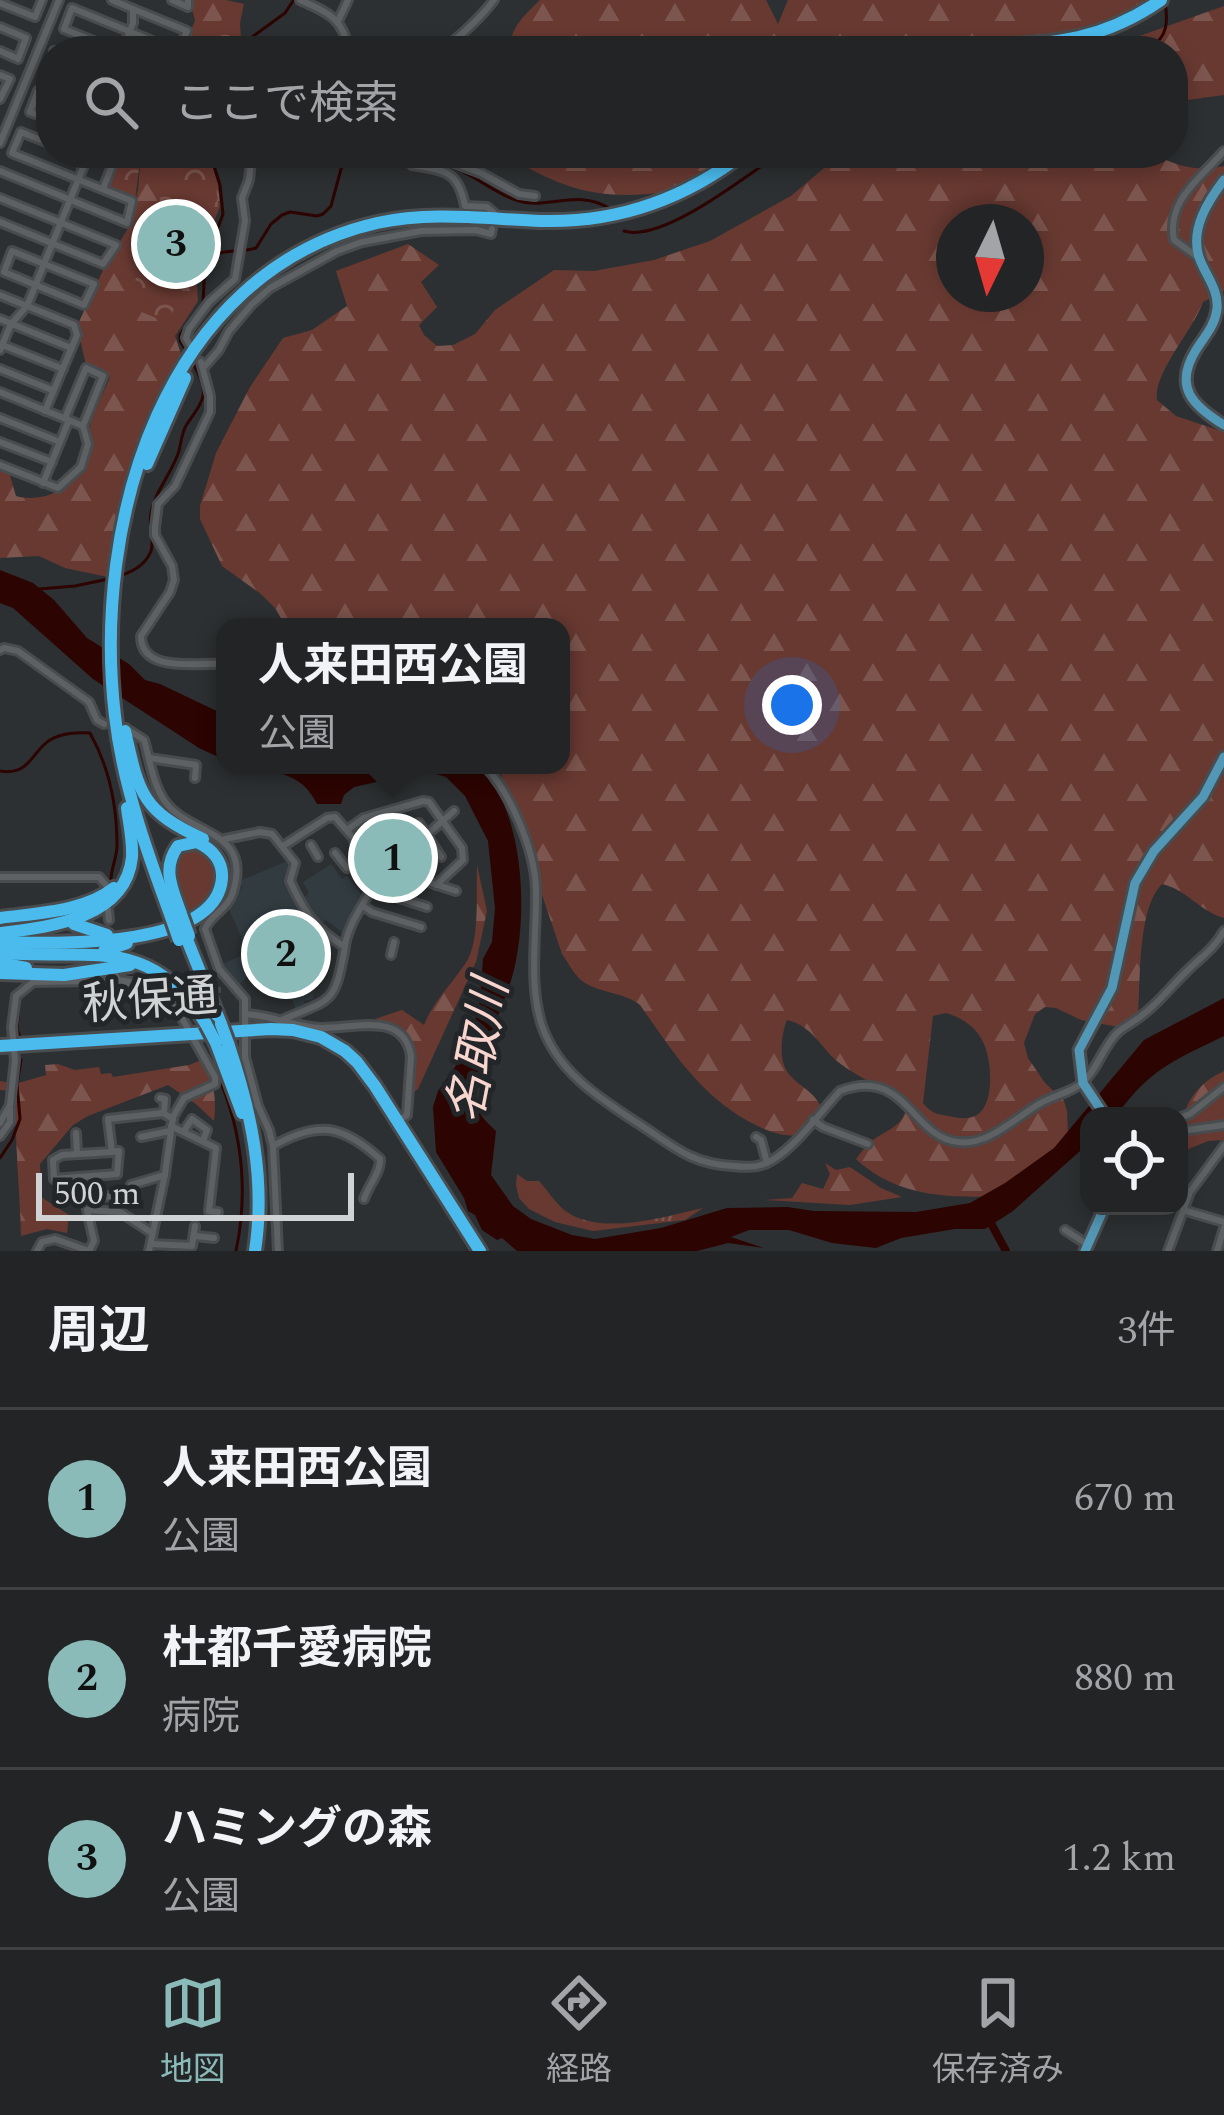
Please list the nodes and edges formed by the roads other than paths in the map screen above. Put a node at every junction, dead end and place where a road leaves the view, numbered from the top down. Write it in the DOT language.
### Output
graph roads {
  1 [pos="42,0"];
  2 [pos="59,0"];
  3 [pos="172,0"];
  4 [pos="188,0"];
  5 [pos="300,0"];
  6 [pos="349,0"];
  7 [pos="494,0"];
  8 [pos="116,1"];
  9 [pos="1165,2"];
  10 [pos="0,3"];
  11 [pos="134,9"];
  12 [pos="338,21"];
  13 [pos="0,27"];
  14 [pos="130,32"];
  15 [pos="44,36"];
  16 [pos="83,36"];
  17 [pos="128,36"];
  18 [pos="140,36"];
  19 [pos="185,36"];
  20 [pos="344,36"];
  21 [pos="458,36"];
  22 [pos="1080,36"];
  23 [pos="1109,36"];
  24 [pos="0,51"];
  25 [pos="36,56"];
  26 [pos="0,75"];
  27 [pos="0,99"];
  28 [pos="36,138"];
  29 [pos="0,143"];
  30 [pos="1224,151"];
  31 [pos="36,163"];
  32 [pos="49,168"];
  33 [pos="83,168"];
  34 [pos="111,168"];
  35 [pos="250,168"];
  36 [pos="424,168"];
  37 [pos="470,168"];
  38 [pos="723,168"];
  39 [pos="735,168"];
  40 [pos="0,171"];
  41 [pos="78,180"];
  42 [pos="1224,180"];
  43 [pos="103,190"];
  44 [pos="535,196"];
  45 [pos="0,198"];
  46 [pos="70,200"];
  47 [pos="494,213"];
  48 [pos="0,222"];
  49 [pos="61,223"];
  50 [pos="492,229"];
  51 [pos="52,243"];
  52 [pos="1199,258"];
  53 [pos="44,264"];
  54 [pos="36,285"];
  55 [pos="0,295"];
  56 [pos="27,306"];
  57 [pos="0,319"];
  58 [pos="11,324"];
  59 [pos="1,346"];
  60 [pos="71,348"];
  61 [pos="194,360"];
  62 [pos="0,369"];
  63 [pos="63,369"];
  64 [pos="54,390"];
  65 [pos="0,392"];
  66 [pos="45,411"];
  67 [pos="0,418"];
  68 [pos="67,419"];
  69 [pos="1224,424"];
  70 [pos="83,426"];
  71 [pos="0,442"];
  72 [pos="60,442"];
  73 [pos="52,462"];
  74 [pos="0,465"];
  75 [pos="44,482"];
  76 [pos="119,571"];
  77 [pos="0,650"];
  78 [pos="216,664"];
  79 [pos="116,706"];
  80 [pos="104,724"];
  81 [pos="127,728"];
  82 [pos="1224,757"];
  83 [pos="149,758"];
  84 [pos="493,774"];
  85 [pos="195,778"];
  86 [pos="454,811"];
  87 [pos="129,818"];
  88 [pos="442,820"];
  89 [pos="347,830"];
  90 [pos="426,836"];
  91 [pos="224,840"];
  92 [pos="354,842"];
  93 [pos="310,845"];
  94 [pos="415,845"];
  95 [pos="283,846"];
  96 [pos="335,853"];
  97 [pos="441,856"];
  98 [pos="318,857"];
  99 [pos="371,857"];
  100 [pos="381,868"];
  101 [pos="408,874"];
  102 [pos="0,877"];
  103 [pos="106,885"];
  104 [pos="436,885"];
  105 [pos="373,890"];
  106 [pos="457,891"];
  107 [pos="363,906"];
  108 [pos="427,907"];
  109 [pos="108,910"];
  110 [pos="177,916"];
  111 [pos="0,918"];
  112 [pos="50,918"];
  113 [pos="109,920"];
  114 [pos="74,924"];
  115 [pos="421,927"];
  116 [pos="1224,931"];
  117 [pos="155,935"];
  118 [pos="185,937"];
  119 [pos="394,942"];
  120 [pos="345,947"];
  121 [pos="104,950"];
  122 [pos="391,955"];
  123 [pos="8,961"];
  124 [pos="77,961"];
  125 [pos="113,971"];
  126 [pos="170,986"];
  127 [pos="238,990"];
  128 [pos="157,991"];
  129 [pos="216,994"];
  130 [pos="245,1014"];
  131 [pos="279,1021"];
  132 [pos="213,1024"];
  133 [pos="244,1033"];
  134 [pos="193,1037"];
  135 [pos="221,1043"];
  136 [pos="9,1051"];
  137 [pos="1083,1083"];
  138 [pos="1224,1087"];
  139 [pos="160,1098"];
  140 [pos="10,1105"];
  141 [pos="1099,1107"];
  142 [pos="164,1113"];
  143 [pos="146,1114"];
  144 [pos="1188,1115"];
  145 [pos="127,1116"];
  146 [pos="813,1120"];
  147 [pos="398,1121"];
  148 [pos="0,1123"];
  149 [pos="148,1124"];
  150 [pos="171,1125"];
  151 [pos="1224,1125"];
  152 [pos="129,1128"];
  153 [pos="1188,1129"];
  154 [pos="184,1131"];
  155 [pos="76,1133"];
  156 [pos="0,1136"];
  157 [pos="140,1137"];
  158 [pos="756,1137"];
  159 [pos="868,1144"];
  160 [pos="204,1145"];
  161 [pos="1224,1146"];
  162 [pos="273,1147"];
  163 [pos="112,1152"];
  164 [pos="77,1154"];
  165 [pos="1212,1162"];
  166 [pos="767,1163"];
  167 [pos="1224,1169"];
  168 [pos="165,1175"];
  169 [pos="54,1179"];
  170 [pos="131,1185"];
  171 [pos="54,1189"];
  172 [pos="124,1195"];
  173 [pos="63,1197"];
  174 [pos="1188,1197"];
  175 [pos="364,1199"];
  176 [pos="87,1201"];
  177 [pos="1188,1212"];
  178 [pos="218,1213"];
  179 [pos="1101,1215"];
  180 [pos="1181,1215"];
  181 [pos="1224,1225"];
  182 [pos="196,1226"];
  183 [pos="1065,1230"];
  184 [pos="152,1233"];
  185 [pos="195,1236"];
  186 [pos="214,1238"];
  187 [pos="151,1248"];
  188 [pos="1087,1248"];
  189 [pos="37,1251"];
  190 [pos="89,1251"];
  191 [pos="251,1251"];
  192 [pos="278,1251"];
  193 [pos="477,1251"];
  194 [pos="1168,1251"];
  195 [pos="1217,1251"];
  1 -- 10 [label="street"];
  2 -- 15 [label="street"];
  3 -- 4 [label="street"];
  5 -- 12 [label="street"];
  6 -- 12 [label="street"];
  7 -- 21 [label="street"];
  8 -- 11 [label="street"];
  9 -- 22 [label="highway"];
  9 -- 23 [label="highway"];
  11 -- 14 [label="street"];
  11 -- 19 [label="street"];
  12 -- 20 [label="street"];
  13 -- 24 [label="street"];
  14 -- 16 [label="street"];
  14 -- 17 [label="street"];
  14 -- 18 [label="street"];
  25 -- 29 [label="street"];
  26 -- 27 [label="street"];
  28 -- 31 [label="street"];
  30 -- 52 [label="street"];
  32 -- 41 [label="street"];
  33 -- 41 [label="street"];
  34 -- 43 [label="street"];
  35 -- 61 [label="street"];
  36 -- 47 [label="street"];
  37 -- 44 [label="street"];
  38 -- 61 [label="highway"];
  39 -- 61 [label="highway"];
  40 -- 46 [label="street"];
  41 -- 43 [label="street"];
  41 -- 46 [label="street"];
  42 -- 52 [label="main road"];
  43 -- 46 [label="street"];
  45 -- 49 [label="street"];
  46 -- 49 [label="street"];
  48 -- 51 [label="street"];
  49 -- 51 [label="street"];
  49 -- 51 [label="street"];
  50 -- 61 [label="street"];
  51 -- 53 [label="street"];
  52 -- 69 [label="main road"];
  53 -- 54 [label="street"];
  53 -- 54 [label="street"];
  53 -- 54 [label="street"];
  54 -- 56 [label="street"];
  55 -- 56 [label="street"];
  56 -- 58 [label="street"];
  56 -- 60 [label="street"];
  57 -- 58 [label="street"];
  58 -- 59 [label="street"];
  58 -- 60 [label="street"];
  59 -- 63 [label="street"];
  60 -- 63 [label="street"];
  61 -- 76 [label="highway"];
  61 -- 78 [label="street"];
  62 -- 64 [label="street"];
  63 -- 64 [label="street"];
  64 -- 66 [label="street"];
  65 -- 66 [label="street"];
  66 -- 68 [label="street"];
  67 -- 72 [label="street"];
  68 -- 70 [label="street"];
  68 -- 70 [label="street"];
  68 -- 72 [label="street"];
  70 -- 75 [label="street"];
  71 -- 73 [label="street"];
  72 -- 73 [label="street"];
  73 -- 75 [label="street"];
  74 -- 75 [label="street"];
  76 -- 79 [label="highway"];
  76 -- 79 [label="highway"];
  77 -- 80 [label="street"];
  79 -- 81 [label="highway"];
  79 -- 87 [label="highway"];
  79 -- 110 [label="highway"];
  81 -- 83 [label="street"];
  81 -- 110 [label="highway"];
  81 -- 117 [label="highway"];
  82 -- 137 [label="main road"];
  83 -- 85 [label="street"];
  83 -- 91 [label="street"];
  84 -- 166 [label="street"];
  86 -- 88 [label="street"];
  87 -- 111 [label="highway"];
  87 -- 123 [label="highway"];
  88 -- 89 [label="street"];
  88 -- 90 [label="street"];
  88 -- 104 [label="street"];
  89 -- 92 [label="street"];
  89 -- 95 [label="street"];
  90 -- 92 [label="street"];
  90 -- 94 [label="street"];
  90 -- 97 [label="street"];
  91 -- 95 [label="street"];
  91 -- 127 [label="street"];
  92 -- 99 [label="street"];
  93 -- 98 [label="street"];
  94 -- 99 [label="street"];
  94 -- 101 [label="street"];
  95 -- 120 [label="street"];
  96 -- 105 [label="street"];
  99 -- 100 [label="street"];
  100 -- 101 [label="street"];
  100 -- 105 [label="street"];
  101 -- 104 [label="street"];
  102 -- 103 [label="street"];
  104 -- 106 [label="street"];
  105 -- 107 [label="street"];
  105 -- 108 [label="street"];
  107 -- 115 [label="street"];
  107 -- 120 [label="street"];
  109 -- 113 [label="street"];
  110 -- 117 [label="highway"];
  110 -- 118 [label="highway, bridge"];
  111 -- 112 [label="highway"];
  114 -- 117 [label="highway"];
  116 -- 137 [label="street"];
  117 -- 121 [label="highway"];
  117 -- 123 [label="highway"];
  118 -- 129 [label="highway"];
  118 -- 132 [label="highway"];
  119 -- 122 [label="street"];
  120 -- 131 [label="street"];
  123 -- 124 [label="highway"];
  123 -- 126 [label="highway"];
  123 -- 126 [label="highway"];
  125 -- 128 [label="street"];
  126 -- 128 [label="street"];
  126 -- 132 [label="highway"];
  127 -- 129 [label="street"];
  127 -- 130 [label="street"];
  128 -- 134 [label="street"];
  128 -- 136 [label="street"];
  129 -- 132 [label="highway"];
  130 -- 131 [label="street"];
  130 -- 133 [label="street"];
  131 -- 147 [label="street"];
  132 -- 135 [label="highway, bridge"];
  133 -- 134 [label="highway, 秋保通"];
  133 -- 147 [label="highway, 秋保通"];
  133 -- 162 [label="street"];
  133 -- 193 [label="highway, 秋保通"];
  134 -- 136 [label="highway, 秋保通"];
  134 -- 150 [label="street"];
  135 -- 191 [label="highway"];
  135 -- 191 [label="highway"];
  136 -- 140 [label="street"];
  137 -- 141 [label="main road"];
  137 -- 146 [label="street"];
  138 -- 144 [label="street"];
  139 -- 142 [label="street"];
  140 -- 148 [label="street"];
  140 -- 156 [label="street"];
  142 -- 143 [label="street"];
  142 -- 150 [label="street"];
  143 -- 145 [label="street"];
  143 -- 149 [label="street"];
  145 -- 152 [label="street"];
  145 -- 163 [label="street"];
  146 -- 159 [label="street"];
  146 -- 166 [label="street"];
  147 -- 193 [label="highway, 秋保通"];
  150 -- 154 [label="street"];
  150 -- 157 [label="street"];
  150 -- 168 [label="street"];
  151 -- 153 [label="street"];
  154 -- 160 [label="street"];
  154 -- 160 [label="street"];
  155 -- 164 [label="street"];
  158 -- 166 [label="street"];
  160 -- 178 [label="street"];
  161 -- 165 [label="street"];
  162 -- 175 [label="street"];
  162 -- 192 [label="street"];
  163 -- 164 [label="street"];
  163 -- 169 [label="street"];
  164 -- 169 [label="street"];
  165 -- 167 [label="street"];
  165 -- 174 [label="street"];
  168 -- 170 [label="street"];
  168 -- 184 [label="street"];
  169 -- 171 [label="street"];
  172 -- 176 [label="street"];
  173 -- 176 [label="street"];
  176 -- 184 [label="street"];
  176 -- 190 [label="street"];
  177 -- 181 [label="street"];
  179 -- 188 [label="main road"];
  180 -- 194 [label="street"];
  181 -- 195 [label="street"];
  182 -- 185 [label="street"];
  183 -- 188 [label="street"];
  184 -- 187 [label="street"];
  185 -- 186 [label="street"];
  185 -- 187 [label="street"];
  189 -- 190 [label="street"];
}
